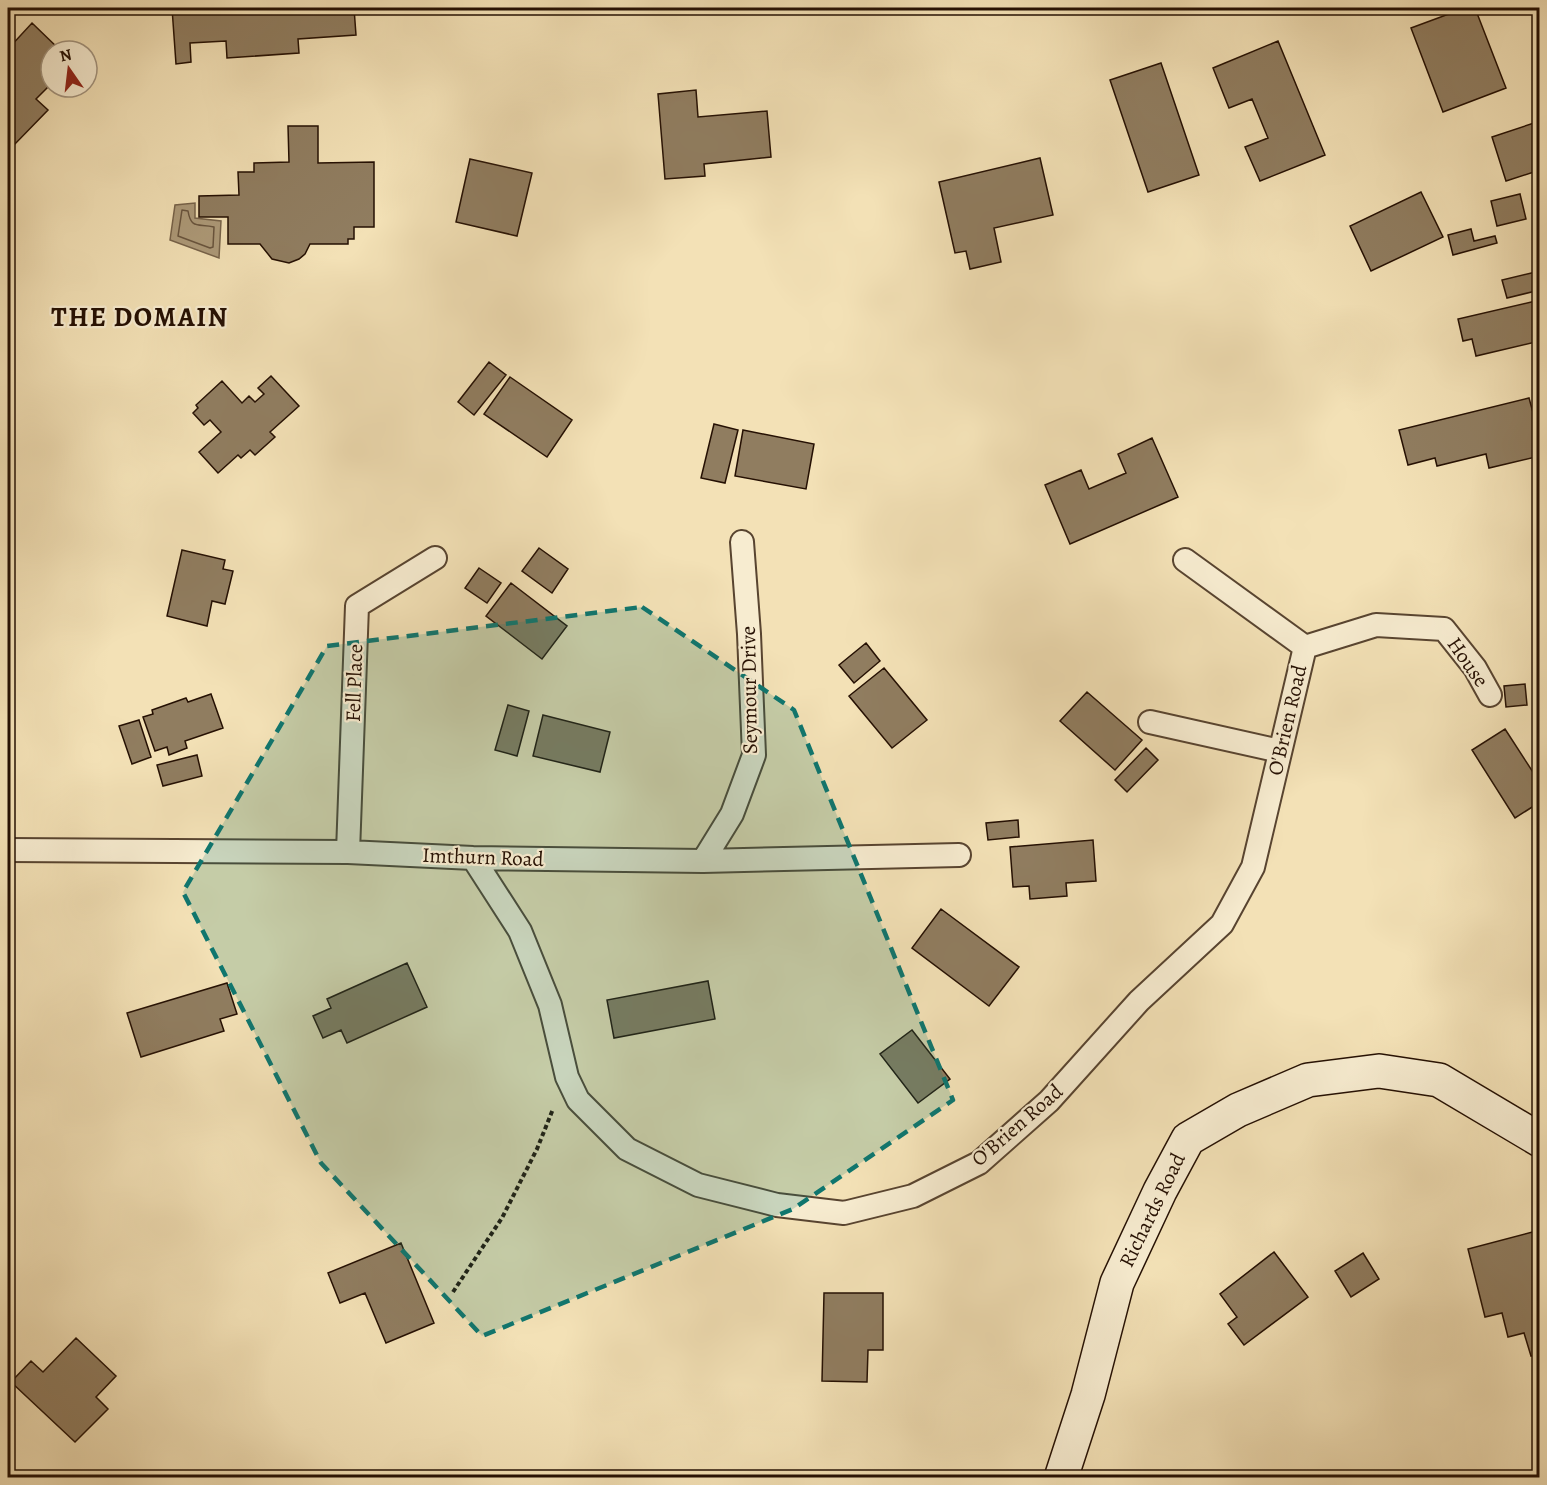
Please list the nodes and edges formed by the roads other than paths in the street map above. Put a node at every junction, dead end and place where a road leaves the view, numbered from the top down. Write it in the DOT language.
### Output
graph roads {
  1 [pos="742,542"];
  2 [pos="435,558"];
  3 [pos="1185,560"];
  4 [pos="1305,646"];
  5 [pos="1490,695"];
  6 [pos="1150,722"];
  7 [pos="1280,751"];
  8 [pos="8,850"];
  9 [pos="348,852"];
  10 [pos="959,855"];
  11 [pos="473,858"];
  12 [pos="703,861"];
  13 [pos="1539,1140"];
  14 [pos="1061,1478"];
  1 -- 12 [label="street, Seymour Drive"];
  2 -- 9 [label="street, Fell Place"];
  3 -- 4 [label="street, O'Brien Road"];
  4 -- 5 [label="street, House"];
  4 -- 7 [label="street, O'Brien Road"];
  6 -- 7 [label="street"];
  7 -- 11 [label="street, O'Brien Road"];
  8 -- 9 [label="street, Imthurn Road"];
  9 -- 11 [label="street, Imthurn Road"];
  10 -- 12 [label="street, Imthurn Road"];
  11 -- 12 [label="street, Imthurn Road"];
  13 -- 14 [label="street, Richards Road"];
}
